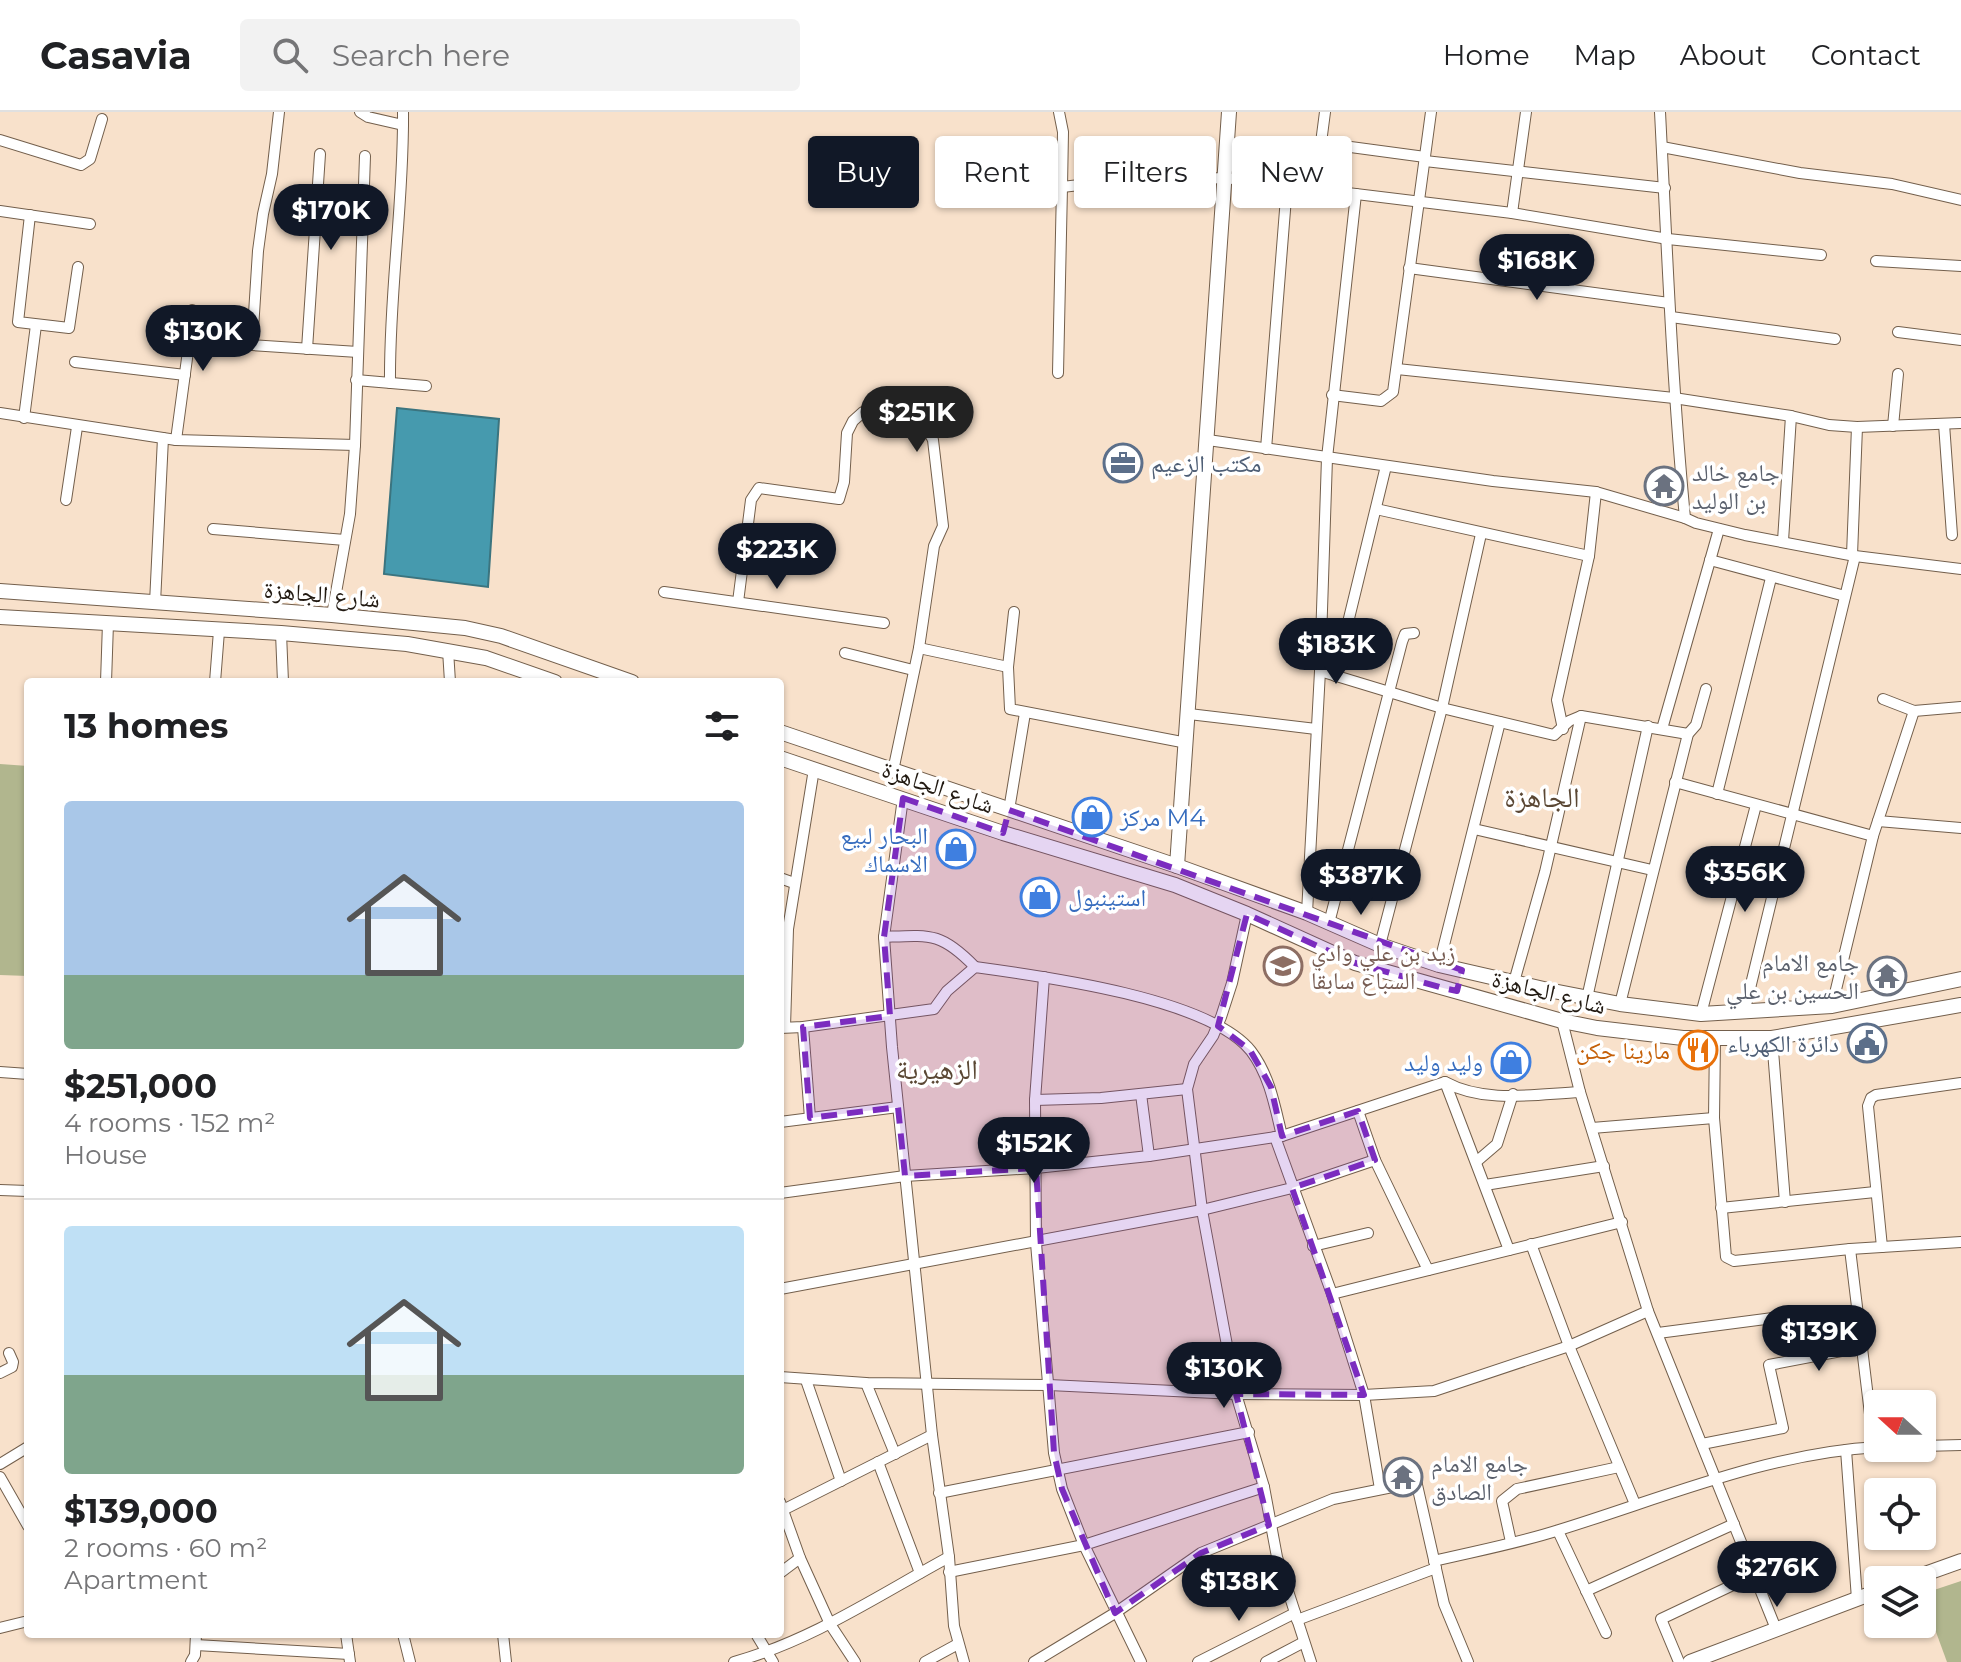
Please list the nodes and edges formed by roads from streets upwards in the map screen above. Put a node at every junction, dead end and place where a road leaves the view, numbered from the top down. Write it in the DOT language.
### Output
graph roads {
  1 [pos="279,112"];
  2 [pos="360,112"];
  3 [pos="403,112"];
  4 [pos="1059,112"];
  5 [pos="1229,112"];
  6 [pos="1325,112"];
  7 [pos="1431,112"];
  8 [pos="1526,112"];
  9 [pos="1660,112"];
  10 [pos="102,119"];
  11 [pos="403,125"];
  12 [pos="1322,136"];
  13 [pos="0,140"];
  14 [pos="1662,147"];
  15 [pos="1352,148"];
  16 [pos="320,154"];
  17 [pos="365,156"];
  18 [pos="1425,159"];
  19 [pos="1518,171"];
  20 [pos="1225,178"];
  21 [pos="1232,179"];
  22 [pos="1062,187"];
  23 [pos="1665,188"];
  24 [pos="1352,194"];
  25 [pos="1356,194"];
  26 [pos="1961,200"];
  27 [pos="1419,202"];
  28 [pos="1285,208"];
  29 [pos="0,211"];
  30 [pos="1512,213"];
  31 [pos="30,215"];
  32 [pos="90,224"];
  33 [pos="1668,239"];
  34 [pos="1821,255"];
  35 [pos="1876,261"];
  36 [pos="1961,266"];
  37 [pos="78,267"];
  38 [pos="1409,268"];
  39 [pos="1669,303"];
  40 [pos="192,310"];
  41 [pos="1671,317"];
  42 [pos="36,325"];
  43 [pos="1898,332"];
  44 [pos="1835,339"];
  45 [pos="1961,340"];
  46 [pos="190,341"];
  47 [pos="252,345"];
  48 [pos="307,349"];
  49 [pos="358,352"];
  50 [pos="75,362"];
  51 [pos="1397,369"];
  52 [pos="1058,373"];
  53 [pos="1898,374"];
  54 [pos="185,375"];
  55 [pos="356,380"];
  56 [pos="390,383"];
  57 [pos="426,386"];
  58 [pos="1332,395"];
  59 [pos="1674,398"];
  60 [pos="0,413"];
  61 [pos="1791,416"];
  62 [pos="24,418"];
  63 [pos="1961,423"];
  64 [pos="1944,424"];
  65 [pos="1893,426"];
  66 [pos="77,427"];
  67 [pos="1857,427"];
  68 [pos="163,438"];
  69 [pos="176,440"];
  70 [pos="1208,440"];
  71 [pos="355,445"];
  72 [pos="1266,449"];
  73 [pos="1327,458"];
  74 [pos="1386,466"];
  75 [pos="1596,492"];
  76 [pos="66,500"];
  77 [pos="1376,509"];
  78 [pos="1685,518"];
  79 [pos="213,529"];
  80 [pos="1719,529"];
  81 [pos="1481,534"];
  82 [pos="1952,535"];
  83 [pos="345,540"];
  84 [pos="1783,541"];
  85 [pos="1854,555"];
  86 [pos="1589,556"];
  87 [pos="1710,560"];
  88 [pos="1961,569"];
  89 [pos="1771,578"];
  90 [pos="0,591"];
  91 [pos="664,592"];
  92 [pos="1845,596"];
  93 [pos="738,602"];
  94 [pos="155,603"];
  95 [pos="1014,612"];
  96 [pos="332,615"];
  97 [pos="0,617"];
  98 [pos="108,623"];
  99 [pos="884,623"];
  100 [pos="219,631"];
  101 [pos="281,633"];
  102 [pos="1414,633"];
  103 [pos="919,648"];
  104 [pos="448,650"];
  105 [pos="845,653"];
  106 [pos="1008,667"];
  107 [pos="913,670"];
  108 [pos="1320,671"];
  109 [pos="1335,676"];
  110 [pos="106,678"];
  111 [pos="215,678"];
  112 [pos="283,678"];
  113 [pos="450,678"];
  114 [pos="544,678"];
  115 [pos="621,678"];
  116 [pos="1706,689"];
  117 [pos="1390,693"];
  118 [pos="1883,699"];
  119 [pos="1961,707"];
  120 [pos="1442,708"];
  121 [pos="1914,711"];
  122 [pos="1025,713"];
  123 [pos="1189,714"];
  124 [pos="1581,716"];
  125 [pos="1500,722"];
  126 [pos="1648,726"];
  127 [pos="1316,729"];
  128 [pos="1563,729"];
  129 [pos="1662,729"];
  130 [pos="784,733"];
  131 [pos="1688,734"];
  132 [pos="1187,743"];
  133 [pos="784,759"];
  134 [pos="814,769"];
  135 [pos="893,771"];
  136 [pos="1675,782"];
  137 [pos="1717,794"];
  138 [pos="903,798"];
  139 [pos="1756,805"];
  140 [pos="1009,810"];
  141 [pos="1792,814"];
  142 [pos="1878,821"];
  143 [pos="1961,828"];
  144 [pos="1474,829"];
  145 [pos="1003,833"];
  146 [pos="1873,836"];
  147 [pos="1550,847"];
  148 [pos="1617,862"];
  149 [pos="1177,866"];
  150 [pos="1652,870"];
  151 [pos="784,879"];
  152 [pos="794,883"];
  153 [pos="1307,913"];
  154 [pos="1247,914"];
  155 [pos="1329,923"];
  156 [pos="884,937"];
  157 [pos="1380,945"];
  158 [pos="1439,965"];
  159 [pos="975,967"];
  160 [pos="1462,970"];
  161 [pos="1044,977"];
  162 [pos="1961,979"];
  163 [pos="1514,982"];
  164 [pos="1910,988"];
  165 [pos="1457,991"];
  166 [pos="1587,998"];
  167 [pos="1620,1004"];
  168 [pos="1961,1005"];
  169 [pos="1832,1006"];
  170 [pos="784,1007"];
  171 [pos="1682,1013"];
  172 [pos="1744,1013"];
  173 [pos="1914,1013"];
  174 [pos="1701,1014"];
  175 [pos="890,1016"];
  176 [pos="1562,1021"];
  177 [pos="1217,1025"];
  178 [pos="784,1027"];
  179 [pos="803,1027"];
  180 [pos="1683,1038"];
  181 [pos="1772,1038"];
  182 [pos="1715,1039"];
  183 [pos="0,1072"];
  184 [pos="24,1074"];
  185 [pos="1445,1082"];
  186 [pos="1961,1083"];
  187 [pos="1187,1089"];
  188 [pos="1580,1092"];
  189 [pos="1141,1094"];
  190 [pos="1513,1094"];
  191 [pos="1035,1100"];
  192 [pos="898,1107"];
  193 [pos="1358,1111"];
  194 [pos="810,1118"];
  195 [pos="1714,1118"];
  196 [pos="784,1121"];
  197 [pos="1592,1128"];
  198 [pos="1278,1136"];
  199 [pos="1193,1148"];
  200 [pos="1149,1156"];
  201 [pos="1375,1160"];
  202 [pos="1476,1162"];
  203 [pos="1604,1166"];
  204 [pos="1036,1168"];
  205 [pos="905,1176"];
  206 [pos="1485,1185"];
  207 [pos="1292,1188"];
  208 [pos="0,1190"];
  209 [pos="24,1191"];
  210 [pos="784,1192"];
  211 [pos="1875,1192"];
  212 [pos="1785,1202"];
  213 [pos="1721,1208"];
  214 [pos="1202,1210"];
  215 [pos="1622,1222"];
  216 [pos="1368,1233"];
  217 [pos="1961,1242"];
  218 [pos="1036,1243"];
  219 [pos="1531,1244"];
  220 [pos="1313,1246"];
  221 [pos="1882,1247"];
  222 [pos="1850,1249"];
  223 [pos="1509,1250"];
  224 [pos="915,1264"];
  225 [pos="1428,1270"];
  226 [pos="784,1288"];
  227 [pos="1332,1294"];
  228 [pos="1648,1311"];
  229 [pos="1773,1318"];
  230 [pos="1658,1333"];
  231 [pos="1569,1346"];
  232 [pos="1862,1347"];
  233 [pos="9,1353"];
  234 [pos="0,1373"];
  235 [pos="784,1377"];
  236 [pos="806,1380"];
  237 [pos="866,1383"];
  238 [pos="928,1384"];
  239 [pos="1049,1385"];
  240 [pos="1868,1390"];
  241 [pos="1236,1394"];
  242 [pos="1364,1395"];
  243 [pos="1249,1432"];
  244 [pos="932,1435"];
  245 [pos="1702,1444"];
  246 [pos="1961,1445"];
  247 [pos="1936,1446"];
  248 [pos="1864,1448"];
  249 [pos="24,1449"];
  250 [pos="1846,1450"];
  251 [pos="895,1454"];
  252 [pos="878,1462"];
  253 [pos="0,1464"];
  254 [pos="1619,1467"];
  255 [pos="1058,1471"];
  256 [pos="0,1477"];
  257 [pos="1716,1479"];
  258 [pos="841,1481"];
  259 [pos="1264,1487"];
  260 [pos="1380,1489"];
  261 [pos="10,1493"];
  262 [pos="939,1493"];
  263 [pos="0,1504"];
  264 [pos="1635,1504"];
  265 [pos="784,1505"];
  266 [pos="784,1512"];
  267 [pos="24,1519"];
  268 [pos="1734,1524"];
  269 [pos="1269,1525"];
  270 [pos="1558,1531"];
  271 [pos="1511,1542"];
  272 [pos="1084,1545"];
  273 [pos="949,1557"];
  274 [pos="800,1558"];
  275 [pos="1961,1561"];
  276 [pos="1435,1565"];
  277 [pos="784,1570"];
  278 [pos="1936,1570"];
  279 [pos="949,1572"];
  280 [pos="920,1573"];
  281 [pos="1754,1575"];
  282 [pos="1586,1591"];
  283 [pos="1864,1596"];
  284 [pos="1857,1599"];
  285 [pos="1115,1613"];
  286 [pos="1296,1617"];
  287 [pos="24,1622"];
  288 [pos="830,1624"];
  289 [pos="0,1628"];
  290 [pos="1776,1629"];
  291 [pos="1606,1633"];
  292 [pos="346,1638"];
  293 [pos="404,1638"];
  294 [pos="503,1638"];
  295 [pos="758,1638"];
  296 [pos="196,1639"];
  297 [pos="1304,1642"];
  298 [pos="958,1644"];
  299 [pos="349,1658"];
  300 [pos="770,1658"];
  301 [pos="191,1662"];
  302 [pos="410,1662"];
  303 [pos="506,1662"];
  304 [pos="734,1662"];
  305 [pos="855,1662"];
  306 [pos="925,1662"];
  307 [pos="964,1662"];
  308 [pos="1034,1662"];
  309 [pos="1141,1662"];
  310 [pos="1198,1662"];
  311 [pos="1266,1662"];
  312 [pos="1311,1662"];
  313 [pos="1468,1662"];
  314 [pos="1679,1662"];
  315 [pos="1690,1662"];
  1 -- 47 [label="street"];
  2 -- 11 [label="street"];
  3 -- 11 [label="street"];
  4 -- 22 [label="street"];
  5 -- 20 [label="street"];
  6 -- 12 [label="street"];
  7 -- 18 [label="street"];
  8 -- 19 [label="street"];
  9 -- 14 [label="street"];
  10 -- 13 [label="street"];
  11 -- 56 [label="street"];
  14 -- 23 [label="street"];
  14 -- 26 [label="street"];
  15 -- 18 [label="street"];
  16 -- 48 [label="street"];
  17 -- 49 [label="street"];
  18 -- 19 [label="street"];
  18 -- 27 [label="street"];
  19 -- 23 [label="street"];
  19 -- 30 [label="street"];
  20 -- 21 [label="street"];
  20 -- 22 [label="street"];
  20 -- 70 [label="street"];
  22 -- 52 [label="street"];
  23 -- 33 [label="street"];
  24 -- 25 [label="street"];
  25 -- 27 [label="street"];
  25 -- 58 [label="street"];
  27 -- 30 [label="street"];
  27 -- 38 [label="street"];
  28 -- 72 [label="street"];
  29 -- 31 [label="street"];
  30 -- 33 [label="street"];
  31 -- 32 [label="street"];
  31 -- 42 [label="street"];
  33 -- 34 [label="street"];
  33 -- 39 [label="street"];
  35 -- 36 [label="street"];
  37 -- 42 [label="street"];
  38 -- 39 [label="street"];
  38 -- 51 [label="street"];
  39 -- 41 [label="street"];
  40 -- 46 [label="street"];
  41 -- 44 [label="street"];
  41 -- 59 [label="street"];
  42 -- 62 [label="street"];
  43 -- 45 [label="street"];
  46 -- 47 [label="street"];
  46 -- 54 [label="street"];
  47 -- 48 [label="street"];
  48 -- 49 [label="street"];
  49 -- 55 [label="street"];
  50 -- 54 [label="street"];
  51 -- 58 [label="street"];
  51 -- 59 [label="street"];
  53 -- 65 [label="street"];
  54 -- 69 [label="street"];
  55 -- 56 [label="street"];
  55 -- 71 [label="street"];
  56 -- 57 [label="street"];
  58 -- 73 [label="street"];
  59 -- 61 [label="street"];
  59 -- 78 [label="street"];
  60 -- 62 [label="street"];
  61 -- 67 [label="street"];
  61 -- 84 [label="street"];
  62 -- 66 [label="street"];
  63 -- 64 [label="street"];
  64 -- 65 [label="street"];
  64 -- 82 [label="street"];
  65 -- 67 [label="street"];
  66 -- 68 [label="street"];
  66 -- 76 [label="street"];
  67 -- 85 [label="street"];
  68 -- 69 [label="street"];
  68 -- 94 [label="street"];
  69 -- 71 [label="street"];
  70 -- 72 [label="street"];
  70 -- 123 [label="street"];
  71 -- 83 [label="street"];
  72 -- 73 [label="street"];
  73 -- 74 [label="street"];
  73 -- 108 [label="street"];
  74 -- 75 [label="street"];
  74 -- 77 [label="street"];
  75 -- 78 [label="street"];
  75 -- 86 [label="street"];
  77 -- 81 [label="street"];
  77 -- 109 [label="street"];
  78 -- 80 [label="street"];
  79 -- 83 [label="street"];
  80 -- 84 [label="street"];
  80 -- 87 [label="street"];
  81 -- 86 [label="street"];
  81 -- 120 [label="street"];
  83 -- 96 [label="street"];
  84 -- 85 [label="street"];
  85 -- 88 [label="street"];
  85 -- 92 [label="street"];
  86 -- 128 [label="street"];
  87 -- 89 [label="street"];
  87 -- 129 [label="street"];
  89 -- 92 [label="street"];
  89 -- 137 [label="street"];
  90 -- 94 [label="street, شارع الجاهزة"];
  91 -- 93 [label="street"];
  92 -- 141 [label="street"];
  93 -- 99 [label="street"];
  93 -- 103 [label="street"];
  94 -- 96 [label="street, شارع الجاهزة"];
  95 -- 106 [label="street"];
  96 -- 115 [label="street, شارع الجاهزة"];
  97 -- 98 [label="street, شارع الجاهزة"];
  98 -- 100 [label="street, شارع الجاهزة"];
  98 -- 110 [label="street"];
  100 -- 101 [label="street, شارع الجاهزة"];
  100 -- 111 [label="street"];
  101 -- 104 [label="street, شارع الجاهزة"];
  101 -- 112 [label="street"];
  102 -- 117 [label="street"];
  103 -- 106 [label="street"];
  103 -- 107 [label="street"];
  104 -- 113 [label="street"];
  104 -- 114 [label="street, شارع الجاهزة"];
  105 -- 107 [label="street"];
  106 -- 122 [label="street"];
  107 -- 135 [label="street"];
  108 -- 109 [label="street"];
  108 -- 127 [label="street"];
  109 -- 117 [label="street"];
  116 -- 131 [label="street"];
  117 -- 120 [label="street"];
  117 -- 155 [label="street"];
  118 -- 121 [label="street"];
  119 -- 121 [label="street"];
  120 -- 125 [label="street"];
  120 -- 157 [label="street"];
  121 -- 142 [label="street"];
  122 -- 132 [label="street"];
  122 -- 140 [label="street"];
  123 -- 127 [label="street"];
  123 -- 132 [label="street"];
  124 -- 126 [label="street"];
  124 -- 128 [label="street"];
  124 -- 147 [label="street"];
  125 -- 128 [label="street"];
  125 -- 144 [label="street"];
  126 -- 129 [label="street"];
  126 -- 148 [label="street"];
  127 -- 153 [label="street"];
  129 -- 131 [label="street"];
  130 -- 135 [label="street, شارع الجاهزة"];
  131 -- 136 [label="street"];
  132 -- 149 [label="street"];
  133 -- 134 [label="street, شارع الجاهزة"];
  134 -- 138 [label="street, شارع الجاهزة"];
  134 -- 152 [label="street"];
  135 -- 140 [label="street, شارع الجاهزة"];
  136 -- 137 [label="street"];
  136 -- 150 [label="street"];
  137 -- 139 [label="street"];
  138 -- 145 [label="street, شارع الجاهزة"];
  138 -- 156 [label="street"];
  139 -- 141 [label="street"];
  139 -- 174 [label="street"];
  140 -- 145 [label="street"];
  140 -- 149 [label="street, شارع الجاهزة"];
  141 -- 146 [label="street"];
  141 -- 172 [label="street"];
  142 -- 143 [label="street"];
  142 -- 146 [label="street"];
  144 -- 147 [label="street"];
  144 -- 158 [label="street"];
  145 -- 154 [label="street, شارع الجاهزة"];
  146 -- 169 [label="street"];
  147 -- 148 [label="street"];
  147 -- 163 [label="street"];
  148 -- 150 [label="street"];
  148 -- 166 [label="street"];
  149 -- 153 [label="street, شارع الجاهزة"];
  150 -- 167 [label="street"];
  151 -- 152 [label="street"];
  152 -- 170 [label="street"];
  153 -- 155 [label="street, شارع الجاهزة"];
  154 -- 165 [label="street, شارع الجاهزة"];
  154 -- 177 [label="street"];
  155 -- 157 [label="street, شارع الجاهزة"];
  156 -- 159 [label="street"];
  156 -- 175 [label="street"];
  157 -- 158 [label="street, شارع الجاهزة"];
  158 -- 160 [label="street, شارع الجاهزة"];
  159 -- 161 [label="street"];
  159 -- 175 [label="street"];
  160 -- 163 [label="street, شارع الجاهزة"];
  160 -- 165 [label="street"];
  161 -- 177 [label="street"];
  161 -- 191 [label="street"];
  162 -- 164 [label="street, شارع الجاهزة"];
  163 -- 166 [label="street, شارع الجاهزة"];
  164 -- 169 [label="street, شارع الجاهزة"];
  164 -- 173 [label="street"];
  165 -- 176 [label="street, شارع الجاهزة"];
  166 -- 167 [label="street, شارع الجاهزة"];
  167 -- 171 [label="street, شارع الجاهزة"];
  168 -- 173 [label="street, شارع الجاهزة"];
  169 -- 172 [label="street, شارع الجاهزة"];
  171 -- 174 [label="street, شارع الجاهزة"];
  171 -- 180 [label="street"];
  172 -- 174 [label="street, شارع الجاهزة"];
  173 -- 181 [label="street, شارع الجاهزة"];
  175 -- 179 [label="street"];
  175 -- 192 [label="street"];
  176 -- 180 [label="street, شارع الجاهزة"];
  176 -- 188 [label="street"];
  177 -- 187 [label="street"];
  177 -- 198 [label="street"];
  178 -- 179 [label="street"];
  179 -- 194 [label="street"];
  180 -- 182 [label="street, شارع الجاهزة"];
  181 -- 182 [label="street, شارع الجاهزة"];
  181 -- 212 [label="street"];
  182 -- 195 [label="street"];
  183 -- 184 [label="street"];
  185 -- 190 [label="street"];
  185 -- 193 [label="street"];
  185 -- 202 [label="street"];
  186 -- 211 [label="street"];
  187 -- 189 [label="street"];
  187 -- 199 [label="street"];
  188 -- 190 [label="street"];
  188 -- 197 [label="street"];
  189 -- 191 [label="street"];
  189 -- 200 [label="street"];
  190 -- 202 [label="street"];
  191 -- 204 [label="street"];
  192 -- 194 [label="street"];
  192 -- 205 [label="street"];
  193 -- 198 [label="street"];
  193 -- 201 [label="street"];
  194 -- 196 [label="street"];
  195 -- 197 [label="street"];
  195 -- 213 [label="street"];
  197 -- 203 [label="street"];
  198 -- 199 [label="street"];
  198 -- 207 [label="street"];
  199 -- 200 [label="street"];
  199 -- 214 [label="street"];
  200 -- 204 [label="street"];
  201 -- 207 [label="street"];
  201 -- 225 [label="street"];
  202 -- 206 [label="street"];
  203 -- 206 [label="street"];
  203 -- 215 [label="street"];
  204 -- 205 [label="street"];
  204 -- 218 [label="street"];
  205 -- 210 [label="street"];
  205 -- 224 [label="street"];
  206 -- 223 [label="street"];
  207 -- 214 [label="street"];
  207 -- 220 [label="street"];
  208 -- 209 [label="street"];
  211 -- 212 [label="street"];
  211 -- 221 [label="street"];
  212 -- 213 [label="street"];
  213 -- 222 [label="street"];
  214 -- 218 [label="street"];
  214 -- 241 [label="street"];
  215 -- 219 [label="street"];
  215 -- 228 [label="street"];
  216 -- 220 [label="street"];
  217 -- 221 [label="street"];
  218 -- 224 [label="street"];
  218 -- 239 [label="street"];
  219 -- 223 [label="street"];
  219 -- 231 [label="street"];
  220 -- 227 [label="street"];
  221 -- 222 [label="street"];
  222 -- 232 [label="street"];
  223 -- 225 [label="street"];
  224 -- 226 [label="street"];
  224 -- 238 [label="street"];
  225 -- 227 [label="street"];
  227 -- 242 [label="street"];
  228 -- 230 [label="street"];
  228 -- 231 [label="street"];
  229 -- 230 [label="street"];
  230 -- 245 [label="street"];
  231 -- 242 [label="street"];
  231 -- 254 [label="street"];
  232 -- 240 [label="street"];
  232 -- 245 [label="street"];
  233 -- 234 [label="street"];
  235 -- 236 [label="street"];
  236 -- 237 [label="street"];
  236 -- 258 [label="street"];
  237 -- 238 [label="street"];
  237 -- 251 [label="street"];
  238 -- 239 [label="street"];
  238 -- 244 [label="street"];
  239 -- 241 [label="street"];
  239 -- 255 [label="street"];
  241 -- 242 [label="street"];
  241 -- 243 [label="street"];
  242 -- 260 [label="street"];
  243 -- 255 [label="street"];
  243 -- 259 [label="street"];
  244 -- 251 [label="street"];
  244 -- 262 [label="street"];
  245 -- 257 [label="street"];
  246 -- 247 [label="street"];
  248 -- 250 [label="street"];
  249 -- 253 [label="street"];
  250 -- 257 [label="street"];
  250 -- 284 [label="street"];
  251 -- 252 [label="street"];
  252 -- 258 [label="street"];
  252 -- 280 [label="street"];
  254 -- 264 [label="street"];
  254 -- 271 [label="street"];
  255 -- 262 [label="street"];
  255 -- 272 [label="street"];
  256 -- 261 [label="street"];
  257 -- 264 [label="street"];
  257 -- 268 [label="street"];
  258 -- 265 [label="street"];
  259 -- 269 [label="street"];
  259 -- 272 [label="street"];
  260 -- 269 [label="street"];
  260 -- 276 [label="street"];
  261 -- 263 [label="street"];
  261 -- 267 [label="street"];
  262 -- 273 [label="street"];
  264 -- 270 [label="street"];
  266 -- 274 [label="street"];
  268 -- 281 [label="street"];
  268 -- 282 [label="street"];
  269 -- 285 [label="street"];
  269 -- 286 [label="street"];
  270 -- 271 [label="street"];
  270 -- 282 [label="street"];
  271 -- 276 [label="street"];
  272 -- 279 [label="street"];
  272 -- 285 [label="street"];
  273 -- 279 [label="street"];
  273 -- 280 [label="street"];
  274 -- 277 [label="street"];
  274 -- 288 [label="street"];
  275 -- 278 [label="street"];
  276 -- 286 [label="street"];
  276 -- 313 [label="street"];
  279 -- 298 [label="street"];
  280 -- 288 [label="street"];
  281 -- 290 [label="street"];
  281 -- 314 [label="street"];
  282 -- 291 [label="street"];
  283 -- 284 [label="street"];
  284 -- 290 [label="street"];
  285 -- 308 [label="street"];
  285 -- 309 [label="street"];
  286 -- 297 [label="street"];
  286 -- 310 [label="street"];
  287 -- 289 [label="street"];
  288 -- 300 [label="street"];
  288 -- 305 [label="street"];
  290 -- 315 [label="street"];
  292 -- 299 [label="street"];
  293 -- 302 [label="street"];
  294 -- 303 [label="street"];
  295 -- 300 [label="street"];
  296 -- 299 [label="street"];
  296 -- 301 [label="street"];
  297 -- 311 [label="street"];
  297 -- 312 [label="street"];
  298 -- 306 [label="street"];
  298 -- 307 [label="street"];
  300 -- 304 [label="street"];
}
